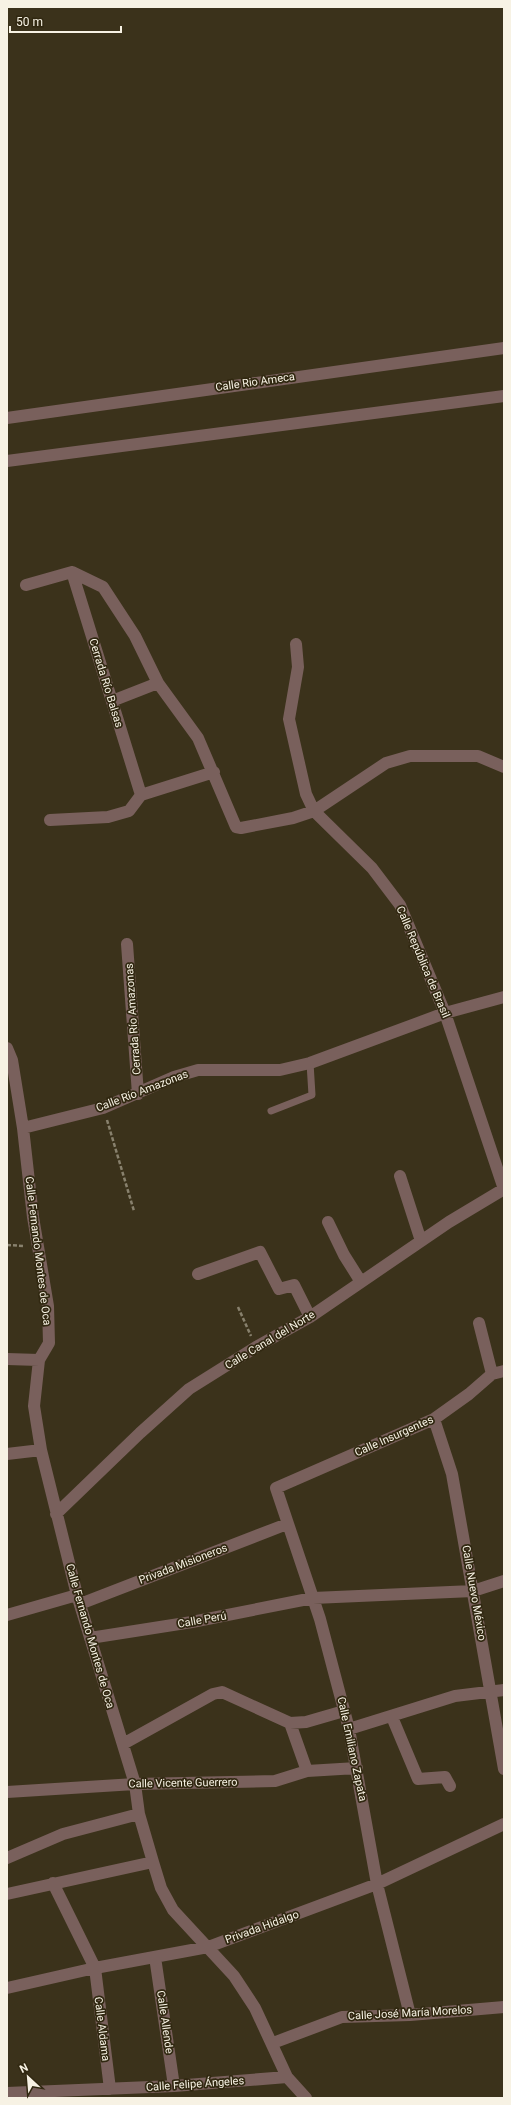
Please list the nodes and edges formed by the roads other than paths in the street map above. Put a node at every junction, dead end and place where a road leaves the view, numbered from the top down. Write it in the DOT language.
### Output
graph roads {
  1 [pos="504,348"];
  2 [pos="504,396"];
  3 [pos="7,418"];
  4 [pos="7,461"];
  5 [pos="72,572"];
  6 [pos="26,585"];
  7 [pos="296,644"];
  8 [pos="158,683"];
  9 [pos="112,701"];
  10 [pos="504,767"];
  11 [pos="214,772"];
  12 [pos="140,795"];
  13 [pos="314,811"];
  14 [pos="50,820"];
  15 [pos="127,944"];
  16 [pos="504,997"];
  17 [pos="445,1013"];
  18 [pos="7,1048"];
  19 [pos="310,1063"];
  20 [pos="138,1094"];
  21 [pos="272,1111"];
  22 [pos="23,1128"];
  23 [pos="400,1176"];
  24 [pos="504,1189"];
  25 [pos="328,1222"];
  26 [pos="421,1241"];
  27 [pos="198,1274"];
  28 [pos="361,1282"];
  29 [pos="310,1317"];
  30 [pos="479,1323"];
  31 [pos="7,1359"];
  32 [pos="39,1360"];
  33 [pos="504,1371"];
  34 [pos="492,1374"];
  35 [pos="434,1420"];
  36 [pos="41,1450"];
  37 [pos="7,1454"];
  38 [pos="276,1488"];
  39 [pos="56,1514"];
  40 [pos="287,1524"];
  41 [pos="504,1581"];
  42 [pos="474,1591"];
  43 [pos="313,1598"];
  44 [pos="79,1600"];
  45 [pos="7,1616"];
  46 [pos="90,1638"];
  47 [pos="504,1690"];
  48 [pos="491,1691"];
  49 [pos="344,1711"];
  50 [pos="392,1717"];
  51 [pos="290,1723"];
  52 [pos="349,1729"];
  53 [pos="123,1744"];
  54 [pos="357,1768"];
  55 [pos="504,1769"];
  56 [pos="307,1771"];
  57 [pos="135,1784"];
  58 [pos="450,1786"];
  59 [pos="7,1792"];
  60 [pos="139,1814"];
  61 [pos="504,1824"];
  62 [pos="7,1858"];
  63 [pos="153,1862"];
  64 [pos="53,1883"];
  65 [pos="377,1884"];
  66 [pos="7,1894"];
  67 [pos="208,1947"];
  68 [pos="155,1957"];
  69 [pos="95,1968"];
  70 [pos="7,1988"];
  71 [pos="504,2007"];
  72 [pos="410,2015"];
  73 [pos="273,2043"];
  74 [pos="287,2077"];
  75 [pos="174,2086"];
  76 [pos="110,2089"];
  77 [pos="7,2093"];
  78 [pos="306,2098"];
  1 -- 3 [label="street, Calle Rio Ameca"];
  2 -- 4 [label="street"];
  5 -- 6 [label="street"];
  5 -- 8 [label="street"];
  5 -- 9 [label="street, Cerrada Río Balsas"];
  7 -- 13 [label="street, Calle República de Brasil"];
  8 -- 9 [label="street"];
  8 -- 11 [label="street"];
  9 -- 12 [label="street, Cerrada Río Balsas"];
  10 -- 13 [label="street"];
  11 -- 12 [label="street"];
  11 -- 13 [label="street"];
  12 -- 14 [label="street"];
  13 -- 17 [label="street, Calle República de Brasil"];
  15 -- 20 [label="street, Cerrada Río Amazonas"];
  16 -- 17 [label="street, Calle Río Amazonas"];
  17 -- 19 [label="street, Calle Río Amazonas"];
  17 -- 24 [label="street, Calle República de Brasil"];
  18 -- 22 [label="street, Calle Fernando Montes de Oca"];
  19 -- 20 [label="street, Calle Río Amazonas"];
  19 -- 21 [label="lane"];
  20 -- 22 [label="street, Calle Río Amazonas"];
  22 -- 32 [label="street, Calle Fernando Montes de Oca"];
  23 -- 26 [label="street"];
  24 -- 26 [label="street, Calle Canal del Norte"];
  25 -- 28 [label="street"];
  26 -- 28 [label="street, Calle Canal del Norte"];
  27 -- 29 [label="street"];
  28 -- 29 [label="street, Calle Canal del Norte"];
  29 -- 39 [label="street, Calle Canal del Norte"];
  30 -- 34 [label="street"];
  31 -- 32 [label="street"];
  32 -- 36 [label="street, Calle Fernando Montes de Oca"];
  33 -- 34 [label="street, Calle Insurgentes"];
  34 -- 35 [label="street, Calle Insurgentes"];
  35 -- 38 [label="street, Calle Insurgentes"];
  35 -- 42 [label="street, Calle Nuevo México"];
  36 -- 37 [label="street"];
  36 -- 39 [label="street, Calle Fernando Montes de Oca"];
  38 -- 40 [label="street, Calle Emiliano Zapata"];
  39 -- 44 [label="street, Calle Fernando Montes de Oca"];
  40 -- 43 [label="street, Calle Emiliano Zapata"];
  40 -- 44 [label="street, Privada Misioneros"];
  41 -- 42 [label="street, Calle Perú"];
  42 -- 43 [label="street, Calle Perú"];
  42 -- 48 [label="street, Calle Nuevo México"];
  43 -- 46 [label="street, Calle Perú"];
  43 -- 49 [label="street, Calle Emiliano Zapata"];
  44 -- 45 [label="street, Privada Misioneros"];
  44 -- 46 [label="street, Calle Fernando Montes de Oca"];
  46 -- 53 [label="street, Calle Fernando Montes de Oca"];
  47 -- 48 [label="street"];
  48 -- 50 [label="street"];
  48 -- 55 [label="street, Calle Nuevo México"];
  49 -- 51 [label="street"];
  49 -- 52 [label="street, Calle Emiliano Zapata"];
  50 -- 52 [label="street"];
  50 -- 58 [label="street"];
  51 -- 53 [label="street"];
  51 -- 56 [label="street"];
  52 -- 54 [label="street, Calle Emiliano Zapata"];
  53 -- 57 [label="street, Calle Fernando Montes de Oca"];
  54 -- 56 [label="street, Calle Vicente Guerrero"];
  54 -- 65 [label="street, Calle Emiliano Zapata"];
  56 -- 57 [label="street, Calle Vicente Guerrero"];
  57 -- 59 [label="street, Calle Vicente Guerrero"];
  57 -- 60 [label="street, Calle Fernando Montes de Oca"];
  60 -- 62 [label="street"];
  60 -- 63 [label="street, Calle Fernando Montes de Oca"];
  61 -- 65 [label="street, Privada Hidalgo"];
  63 -- 64 [label="street"];
  63 -- 67 [label="street, Calle Fernando Montes de Oca"];
  64 -- 66 [label="street"];
  64 -- 69 [label="street, Calle Aldama"];
  65 -- 67 [label="street, Privada Hidalgo"];
  65 -- 72 [label="street, Calle Emiliano Zapata"];
  67 -- 68 [label="street, Privada Hidalgo"];
  67 -- 73 [label="street, Calle Fernando Montes de Oca"];
  68 -- 69 [label="street, Privada Hidalgo"];
  68 -- 75 [label="street, Calle Allende"];
  69 -- 70 [label="street, Privada Hidalgo"];
  69 -- 76 [label="street, Calle Aldama"];
  71 -- 72 [label="street, Calle José María Morelos"];
  72 -- 73 [label="street, Calle José María Morelos"];
  73 -- 74 [label="street, Calle Fernando Montes de Oca"];
  74 -- 75 [label="street, Calle Felipe Ángeles"];
  74 -- 78 [label="street, Calle Fernando Montes de Oca"];
  75 -- 76 [label="street, Calle Felipe Ángeles"];
  76 -- 77 [label="street, Calle Felipe Ángeles"];
}
